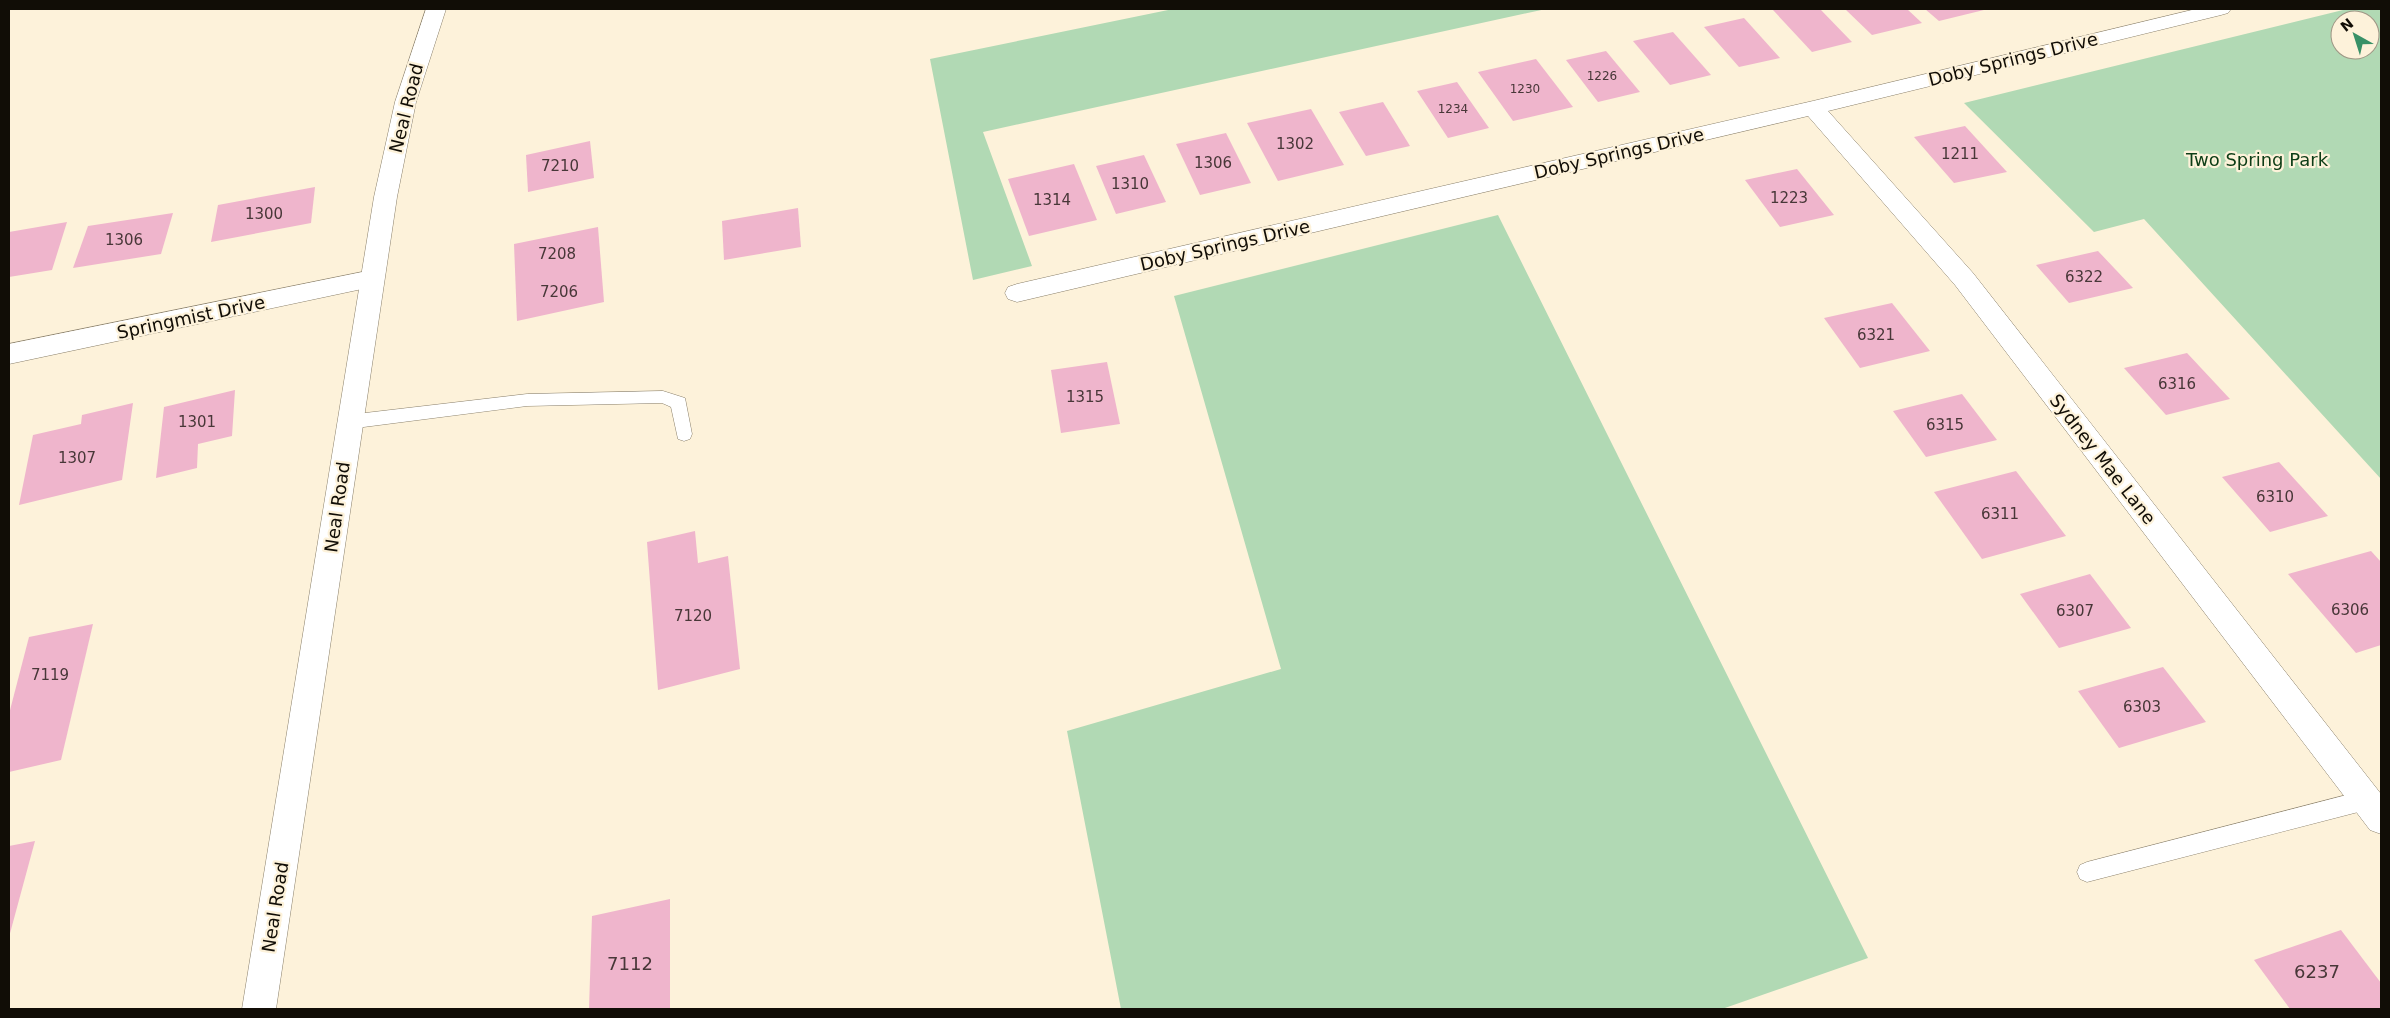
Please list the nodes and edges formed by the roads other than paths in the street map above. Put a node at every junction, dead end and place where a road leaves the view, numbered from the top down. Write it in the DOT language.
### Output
graph roads {
  1 [pos="436,9"];
  2 [pos="2220,9"];
  3 [pos="1813,108"];
  4 [pos="372,279"];
  5 [pos="1017,293"];
  6 [pos="9,354"];
  7 [pos="348,422"];
  8 [pos="684,434"];
  9 [pos="2374,809"];
  10 [pos="2087,872"];
  11 [pos="259,1009"];
  1 -- 4 [label="street, Neal Road"];
  2 -- 3 [label="street, Doby Springs Drive"];
  3 -- 5 [label="street, Doby Springs Drive"];
  3 -- 9 [label="street, Sydney Mae Lane"];
  4 -- 6 [label="street, Springmist Drive"];
  4 -- 7 [label="street, Neal Road"];
  7 -- 8 [label="lane"];
  7 -- 11 [label="street, Neal Road"];
  9 -- 10 [label="lane"];
}
